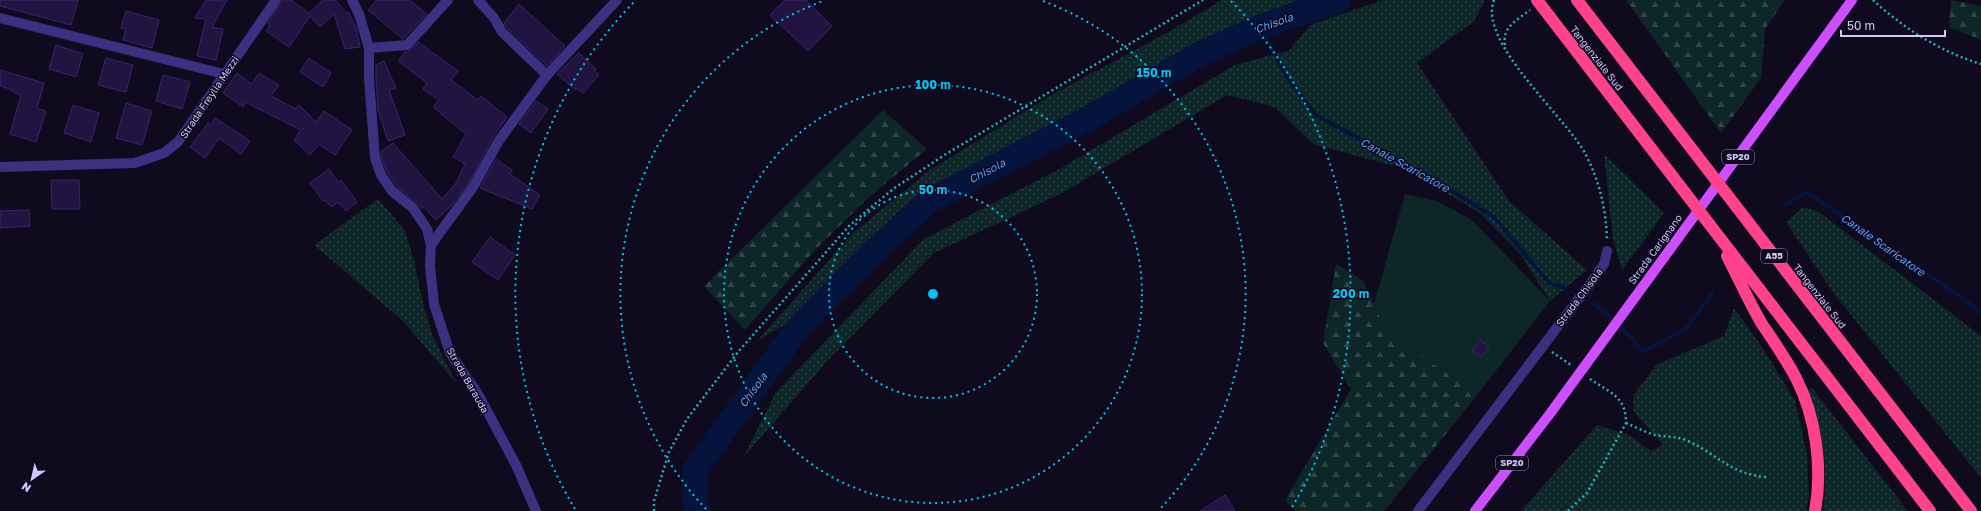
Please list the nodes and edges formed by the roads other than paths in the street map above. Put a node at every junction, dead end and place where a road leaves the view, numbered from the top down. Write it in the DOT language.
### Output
graph roads {
  1 [pos="276,0"];
  2 [pos="352,0"];
  3 [pos="448,0"];
  4 [pos="478,0"];
  5 [pos="617,0"];
  6 [pos="1577,0"];
  7 [pos="1852,0"];
  8 [pos="1534,4"];
  9 [pos="0,18"];
  10 [pos="368,48"];
  11 [pos="224,74"];
  12 [pos="547,75"];
  13 [pos="0,167"];
  14 [pos="1713,229"];
  15 [pos="431,245"];
  16 [pos="1607,251"];
  17 [pos="1928,455"];
  18 [pos="1981,510"];
  19 [pos="536,511"];
  20 [pos="1418,511"];
  21 [pos="1475,511"];
  22 [pos="1815,511"];
  23 [pos="1930,511"];
  24 [pos="1971,511"];
  1 -- 11 [label="street, Strada Freylia Mezzi"];
  2 -- 10 [label="street, Strada Barauda"];
  3 -- 10 [label="street"];
  4 -- 12 [label="street"];
  5 -- 12 [label="street"];
  6 -- 17 [label="highway, Tangenziale Sud / A55"];
  7 -- 21 [label="main road, Strada Carignano / SP20"];
  8 -- 14 [label="highway, Tangenziale Sud"];
  9 -- 11 [label="street"];
  10 -- 15 [label="street, Strada Barauda"];
  11 -- 13 [label="street, Strada Freylia Mezzi"];
  12 -- 15 [label="street"];
  14 -- 22 [label="highway"];
  14 -- 23 [label="highway, Tangenziale Sud"];
  15 -- 19 [label="street, Strada Barauda"];
  16 -- 20 [label="street, Strada Chisola"];
  17 -- 18 [label="highway"];
  17 -- 24 [label="highway, Tangenziale Sud / A55"];
}
